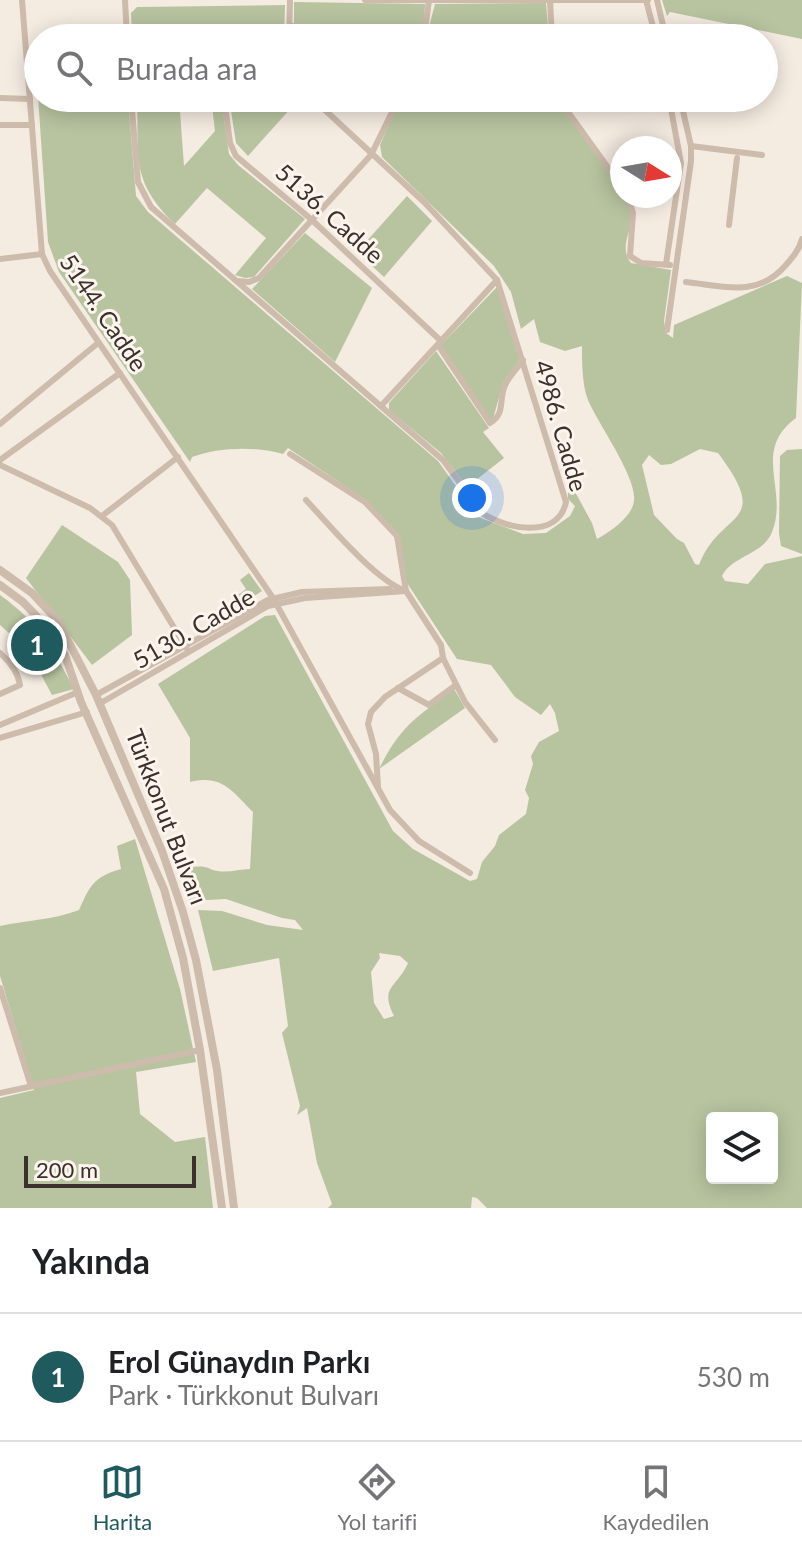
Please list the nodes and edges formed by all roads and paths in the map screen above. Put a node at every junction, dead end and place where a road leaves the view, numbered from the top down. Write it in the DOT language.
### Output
graph roads {
  1 [pos="22,0"];
  2 [pos="125,0"];
  3 [pos="290,0"];
  4 [pos="365,0"];
  5 [pos="429,0"];
  6 [pos="550,0"];
  7 [pos="647,0"];
  8 [pos="657,0"];
  9 [pos="24,24"];
  10 [pos="126,24"];
  11 [pos="290,24"];
  12 [pos="427,24"];
  13 [pos="551,24"];
  14 [pos="653,24"];
  15 [pos="663,24"];
  16 [pos="0,98"];
  17 [pos="24,99"];
  18 [pos="31,112"];
  19 [pos="132,112"];
  20 [pos="226,112"];
  21 [pos="326,112"];
  22 [pos="392,112"];
  23 [pos="568,112"];
  24 [pos="672,112"];
  25 [pos="683,112"];
  26 [pos="0,125"];
  27 [pos="32,125"];
  28 [pos="691,146"];
  29 [pos="371,155"];
  30 [pos="762,155"];
  31 [pos="737,158"];
  32 [pos="610,170"];
  33 [pos="632,208"];
  34 [pos="312,220"];
  35 [pos="729,225"];
  36 [pos="802,239"];
  37 [pos="42,254"];
  38 [pos="0,259"];
  39 [pos="666,264"];
  40 [pos="678,265"];
  41 [pos="497,280"];
  42 [pos="237,281"];
  43 [pos="686,282"];
  44 [pos="667,330"];
  45 [pos="98,343"];
  46 [pos="440,343"];
  47 [pos="523,360"];
  48 [pos="120,373"];
  49 [pos="381,406"];
  50 [pos="0,424"];
  51 [pos="290,454"];
  52 [pos="178,457"];
  53 [pos="0,463"];
  54 [pos="306,500"];
  55 [pos="102,516"];
  56 [pos="0,570"];
  57 [pos="0,585"];
  58 [pos="398,589"];
  59 [pos="406,591"];
  60 [pos="274,601"];
  61 [pos="187,649"];
  62 [pos="0,653"];
  63 [pos="443,658"];
  64 [pos="456,685"];
  65 [pos="90,687"];
  66 [pos="398,688"];
  67 [pos="78,692"];
  68 [pos="0,694"];
  69 [pos="98,700"];
  70 [pos="87,712"];
  71 [pos="0,725"];
  72 [pos="0,738"];
  73 [pos="495,740"];
  74 [pos="379,792"];
  75 [pos="421,830"];
  76 [pos="415,837"];
  77 [pos="470,873"];
  78 [pos="0,988"];
  79 [pos="9,1017"];
  80 [pos="0,1021"];
  81 [pos="200,1050"];
  82 [pos="31,1086"];
  83 [pos="0,1093"];
  84 [pos="222,1208"];
  85 [pos="234,1208"];
  1 -- 9 [label="street, 5144. Cadde"];
  2 -- 10 [label="street"];
  3 -- 11 [label="street"];
  4 -- 5 [label="street"];
  5 -- 6 [label="street"];
  5 -- 12 [label="street"];
  6 -- 7 [label="street"];
  6 -- 13 [label="street"];
  7 -- 14 [label="street"];
  8 -- 15 [label="street"];
  16 -- 17 [label="street"];
  18 -- 27 [label="street, 5144. Cadde"];
  19 -- 42 [label="street, 4986. Cadde"];
  20 -- 34 [label="street, 5136. Cadde"];
  21 -- 29 [label="street, 4986. Cadde"];
  22 -- 29 [label="street"];
  23 -- 32 [label="street"];
  24 -- 39 [label="street"];
  25 -- 28 [label="street"];
  26 -- 27 [label="street"];
  27 -- 37 [label="street, 5144. Cadde"];
  28 -- 30 [label="street"];
  28 -- 40 [label="street"];
  29 -- 34 [label="street"];
  29 -- 41 [label="street, 4986. Cadde"];
  31 -- 35 [label="street"];
  33 -- 39 [label="street"];
  34 -- 42 [label="street"];
  34 -- 46 [label="street, 5136. Cadde"];
  36 -- 43 [label="street"];
  37 -- 38 [label="street"];
  37 -- 45 [label="street, 5144. Cadde"];
  39 -- 40 [label="street"];
  40 -- 44 [label="street"];
  41 -- 46 [label="street"];
  41 -- 47 [label="street, 4986. Cadde"];
  42 -- 49 [label="street, 4986. Cadde"];
  45 -- 48 [label="street, 5144. Cadde"];
  45 -- 50 [label="street"];
  46 -- 47 [label="street, 5136. Cadde"];
  46 -- 49 [label="street"];
  47 -- 49 [label="street, 4986. Cadde"];
  48 -- 52 [label="street, 5144. Cadde"];
  48 -- 53 [label="street"];
  51 -- 59 [label="street"];
  52 -- 55 [label="street"];
  52 -- 60 [label="street, 5144. Cadde"];
  53 -- 55 [label="street"];
  54 -- 58 [label="street"];
  55 -- 61 [label="street"];
  56 -- 65 [label="street, Türkkonut Bulvarı"];
  57 -- 67 [label="street, Türkkonut Bulvarı"];
  58 -- 59 [label="street"];
  58 -- 60 [label="street, 5130. Cadde"];
  59 -- 60 [label="street, 5130. Cadde"];
  59 -- 63 [label="street"];
  60 -- 61 [label="street, 5130. Cadde"];
  60 -- 74 [label="street, 5144. Cadde"];
  61 -- 69 [label="street, 5130. Cadde"];
  62 -- 68 [label="street"];
  63 -- 64 [label="street"];
  63 -- 66 [label="street"];
  64 -- 66 [label="street"];
  64 -- 73 [label="street"];
  65 -- 67 [label="street"];
  65 -- 69 [label="street, Türkkonut Bulvarı"];
  66 -- 74 [label="street"];
  67 -- 70 [label="street, Türkkonut Bulvarı"];
  67 -- 71 [label="street"];
  69 -- 70 [label="street"];
  69 -- 85 [label="street, Türkkonut Bulvarı"];
  70 -- 72 [label="street"];
  70 -- 81 [label="street, Türkkonut Bulvarı"];
  74 -- 76 [label="street, 5144. Cadde"];
  75 -- 76 [label="street"];
  76 -- 77 [label="street, 5144. Cadde"];
  78 -- 79 [label="street"];
  79 -- 80 [label="street"];
  79 -- 82 [label="street"];
  81 -- 82 [label="street"];
  81 -- 84 [label="street, Türkkonut Bulvarı"];
  82 -- 83 [label="street"];
}
